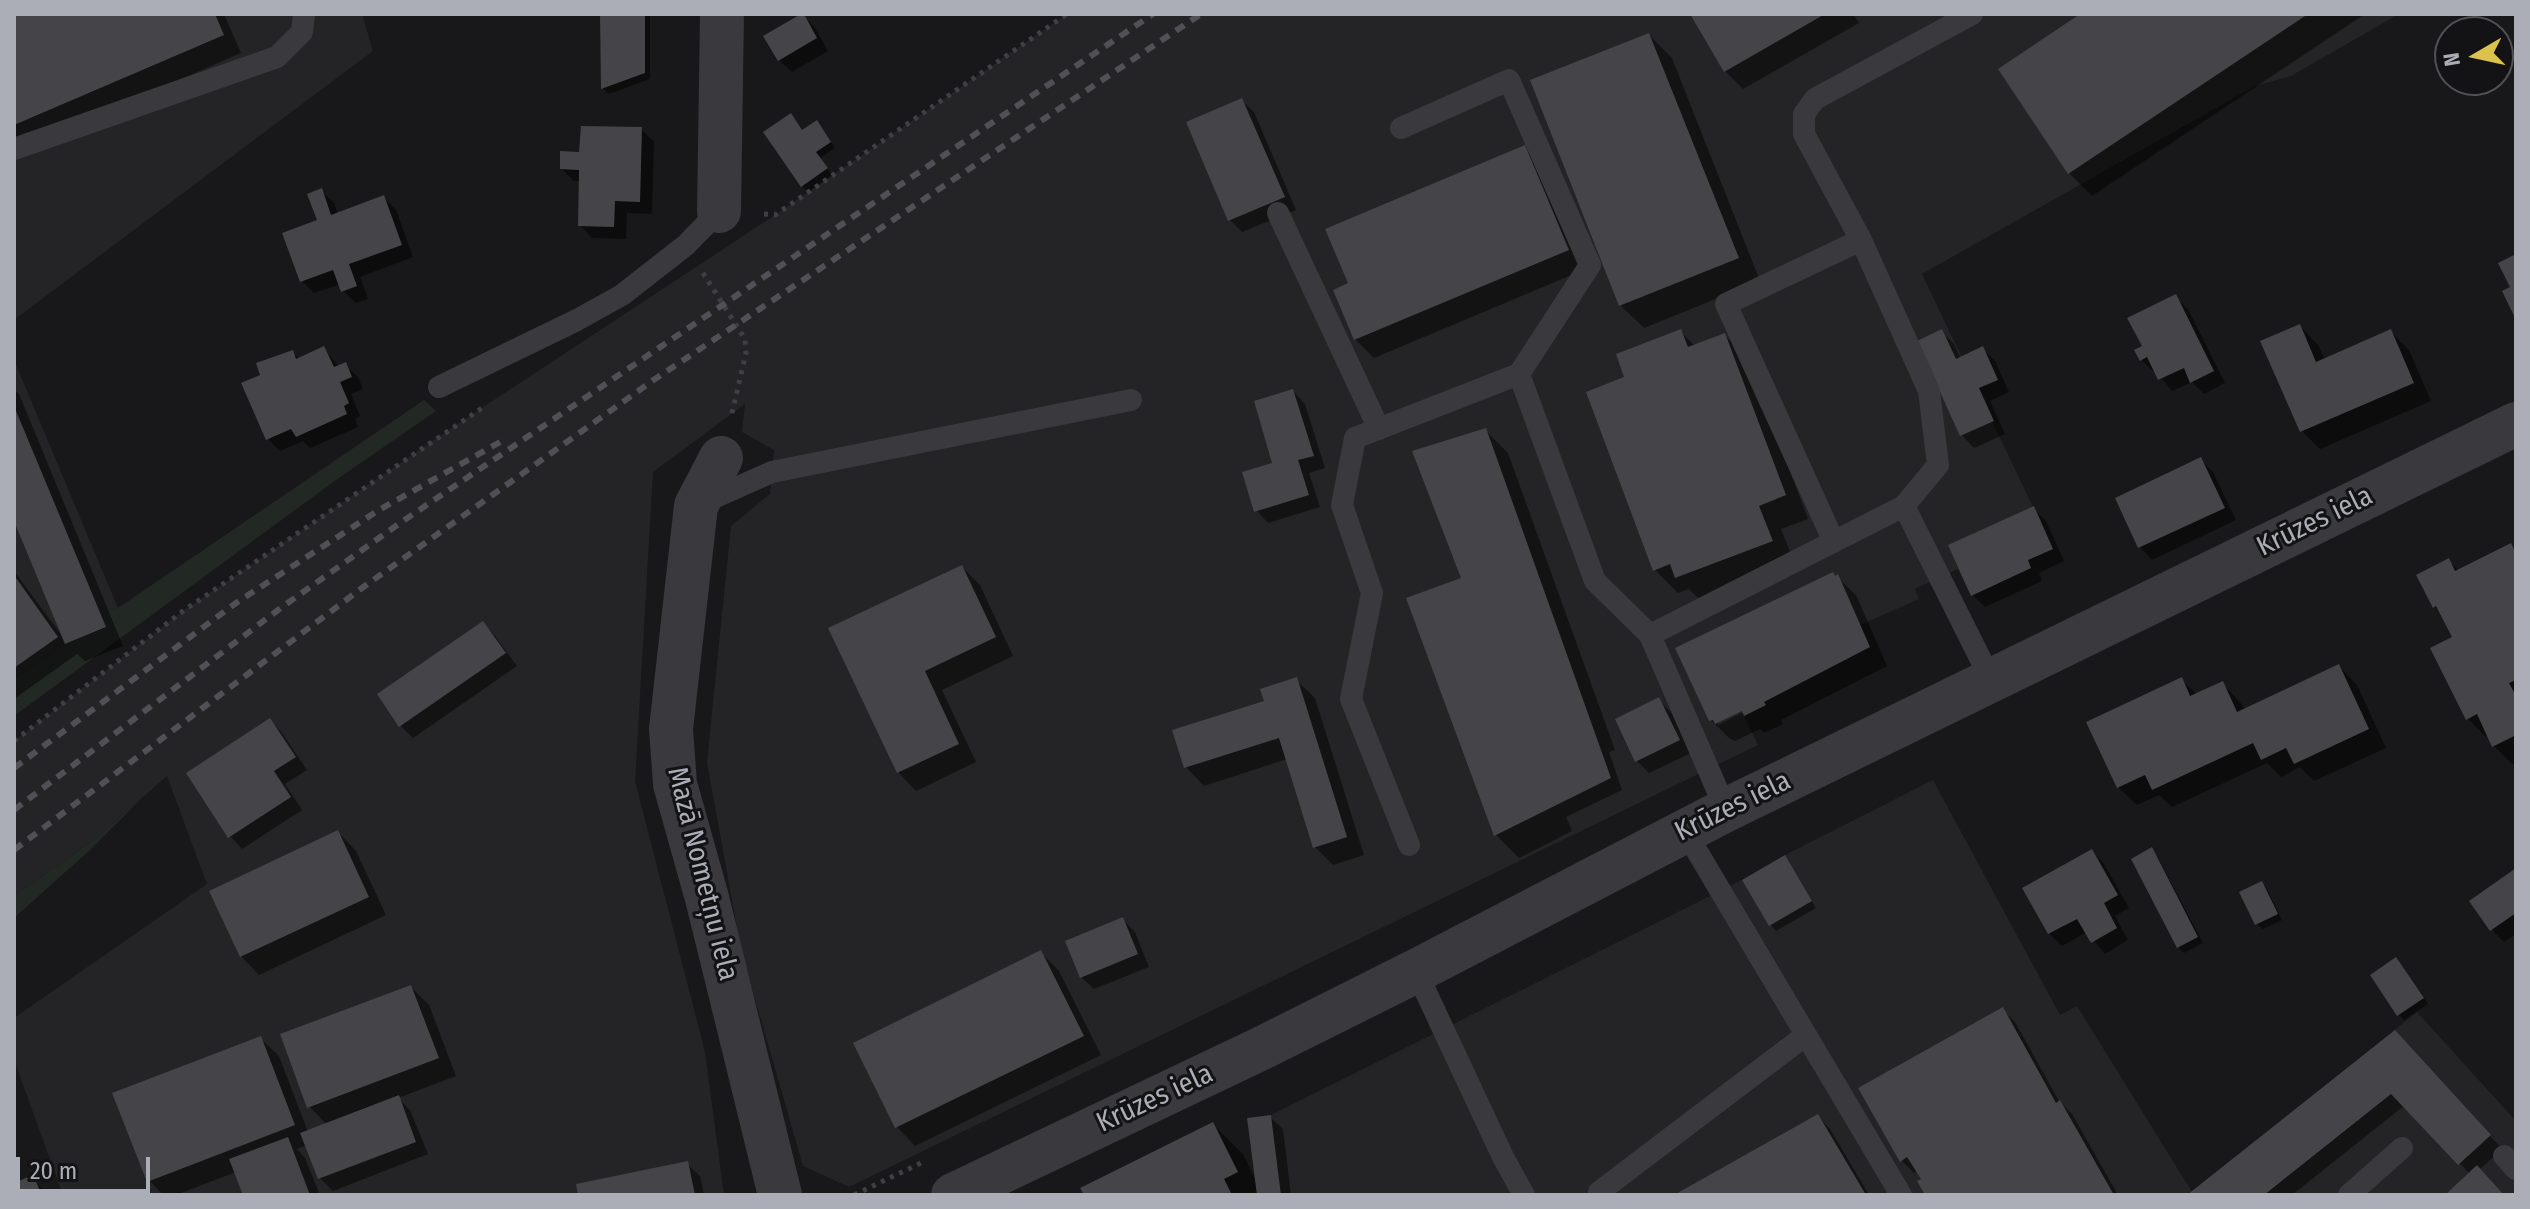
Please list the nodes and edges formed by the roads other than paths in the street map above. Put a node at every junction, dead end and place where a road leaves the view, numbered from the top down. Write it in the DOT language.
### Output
graph roads {
  1 [pos="304,14"];
  2 [pos="722,14"];
  3 [pos="1972,14"];
  4 [pos="1401,128"];
  5 [pos="14,149"];
  6 [pos="719,211"];
  7 [pos="1278,213"];
  8 [pos="1861,240"];
  9 [pos="1519,374"];
  10 [pos="439,387"];
  11 [pos="1131,400"];
  12 [pos="2516,424"];
  13 [pos="1379,429"];
  14 [pos="721,458"];
  15 [pos="696,506"];
  16 [pos="1904,506"];
  17 [pos="1834,542"];
  18 [pos="1650,635"];
  19 [pos="1991,680"];
  20 [pos="1726,810"];
  21 [pos="1685,831"];
  22 [pos="1409,845"];
  23 [pos="1416,971"];
  24 [pos="1806,1035"];
  25 [pos="2402,1148"];
  26 [pos="1599,1192"];
  27 [pos="780,1195"];
  28 [pos="953,1195"];
  29 [pos="1524,1195"];
  30 [pos="1901,1195"];
  31 [pos="2349,1195"];
  1 -- 5 [label="lane"];
  2 -- 6 [label="street"];
  3 -- 8 [label="lane"];
  4 -- 9 [label="lane"];
  6 -- 10 [label="lane"];
  7 -- 13 [label="lane"];
  8 -- 16 [label="lane"];
  8 -- 17 [label="lane"];
  9 -- 13 [label="lane"];
  9 -- 18 [label="lane"];
  11 -- 15 [label="lane"];
  12 -- 19 [label="street, Krūzes iela"];
  13 -- 22 [label="lane"];
  14 -- 15 [label="street, Mazā Nometņu iela"];
  15 -- 27 [label="street, Mazā Nometņu iela"];
  16 -- 17 [label="lane"];
  16 -- 19 [label="lane"];
  17 -- 18 [label="lane"];
  18 -- 20 [label="lane"];
  19 -- 20 [label="street, Krūzes iela"];
  20 -- 21 [label="street, Krūzes iela"];
  21 -- 23 [label="street, Krūzes iela"];
  21 -- 24 [label="lane"];
  23 -- 28 [label="street, Krūzes iela"];
  23 -- 29 [label="lane"];
  24 -- 26 [label="lane"];
  24 -- 30 [label="lane"];
  25 -- 31 [label="lane"];
}
